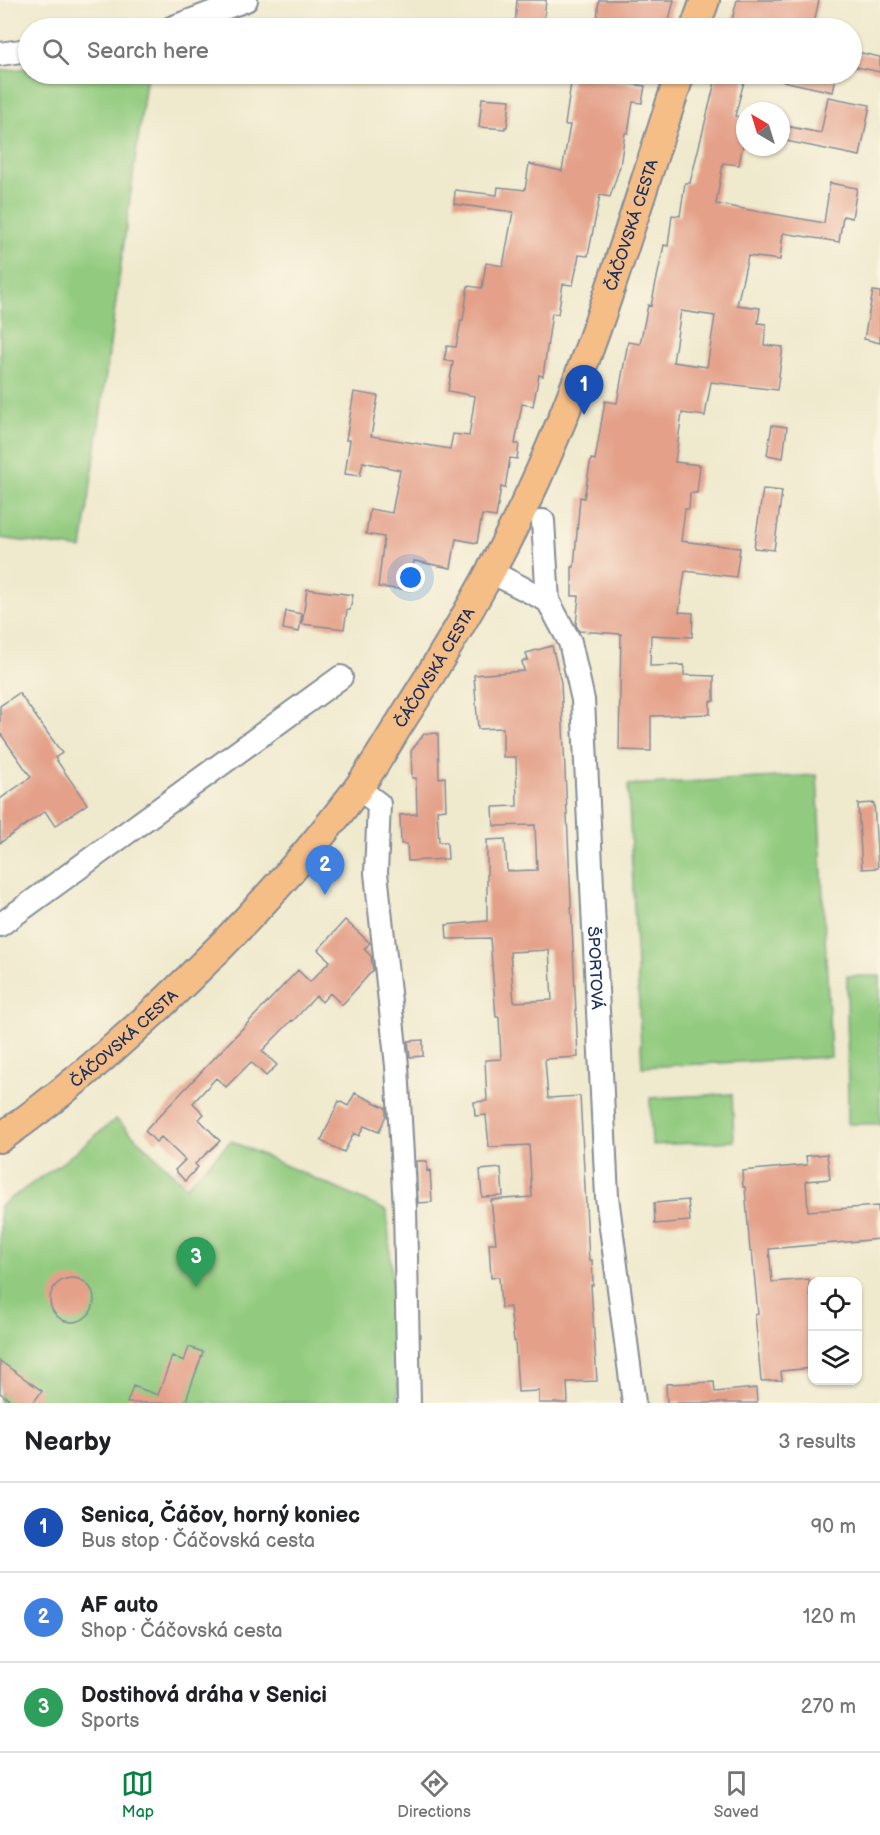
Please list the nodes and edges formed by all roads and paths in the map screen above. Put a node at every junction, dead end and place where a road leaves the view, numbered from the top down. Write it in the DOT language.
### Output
graph roads {
  1 [pos="246,0"];
  2 [pos="705,0"];
  3 [pos="198,18"];
  4 [pos="699,18"];
  5 [pos="18,52"];
  6 [pos="0,54"];
  7 [pos="677,84"];
  8 [pos="543,520"];
  9 [pos="491,572"];
  10 [pos="548,601"];
  11 [pos="341,677"];
  12 [pos="358,788"];
  13 [pos="0,925"];
  14 [pos="0,1138"];
  15 [pos="409,1403"];
  16 [pos="634,1403"];
  1 -- 3 [label="street"];
  2 -- 4 [label="main road"];
  5 -- 6 [label="street"];
  7 -- 9 [label="main road, ČÁČOVSKÁ CESTA"];
  8 -- 10 [label="street"];
  9 -- 10 [label="street"];
  9 -- 12 [label="main road, ČÁČOVSKÁ CESTA"];
  10 -- 16 [label="street, ŠPORTOVÁ"];
  11 -- 13 [label="street"];
  12 -- 14 [label="main road, ČÁČOVSKÁ CESTA"];
  12 -- 15 [label="street"];
}
